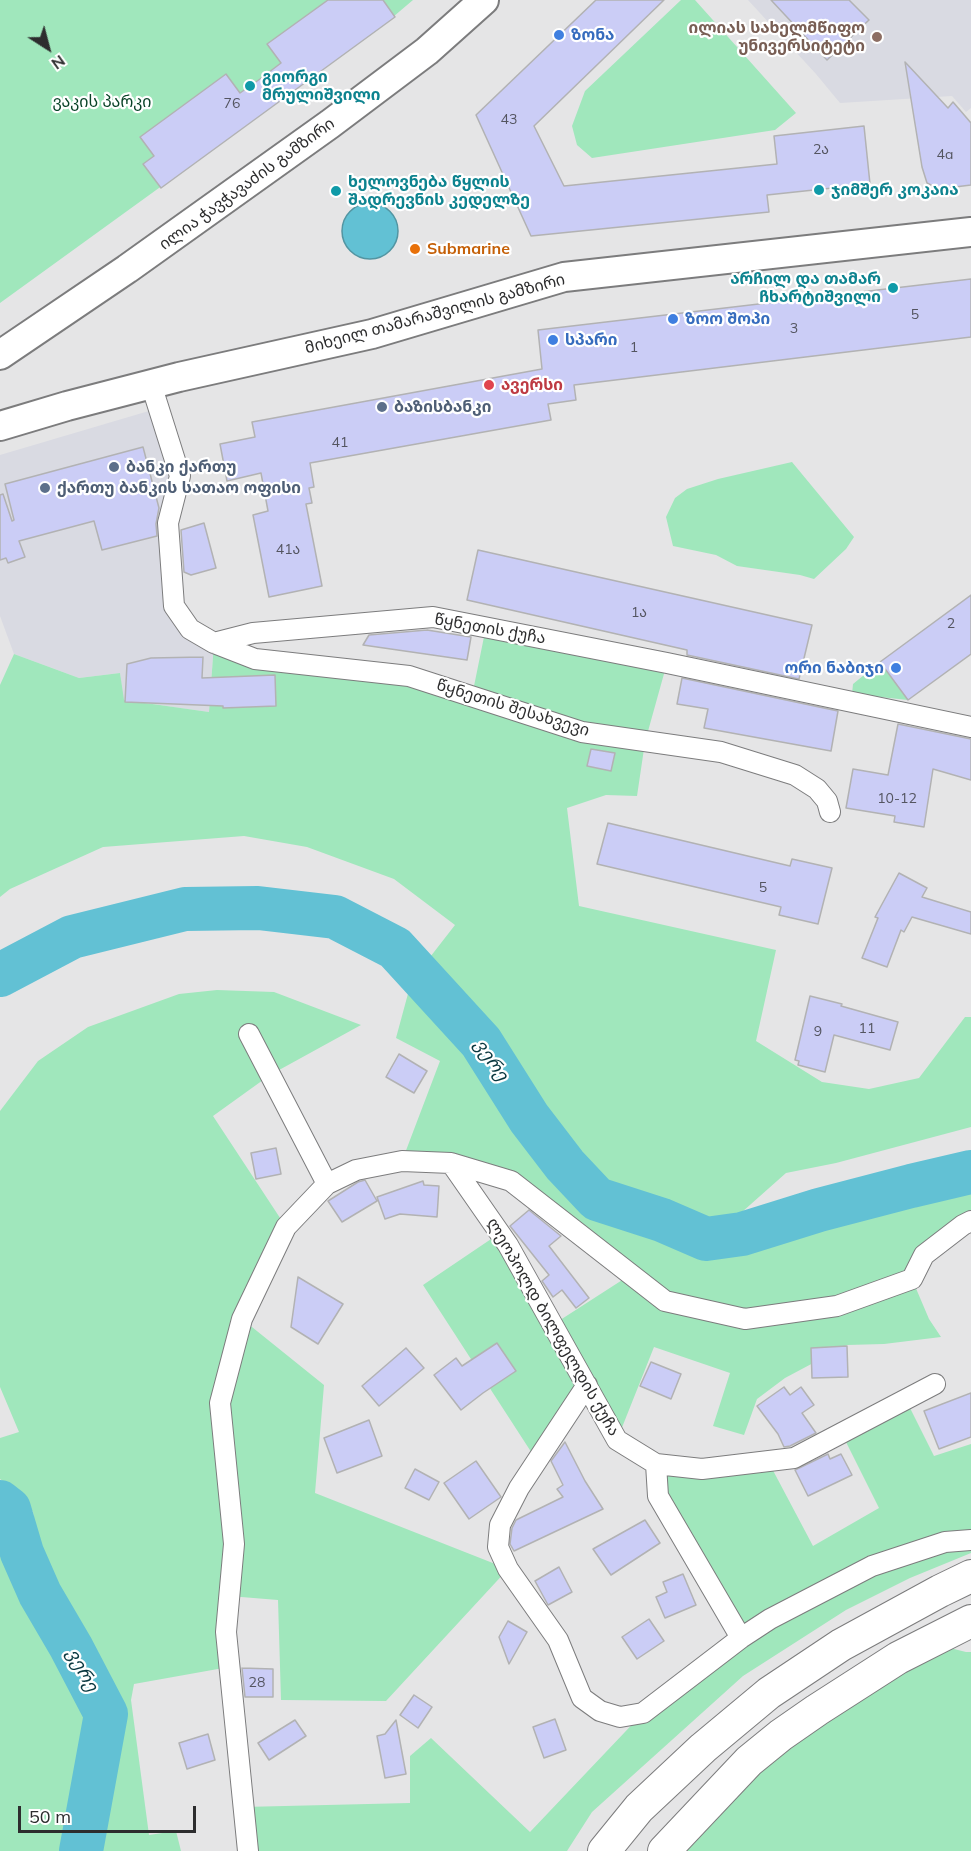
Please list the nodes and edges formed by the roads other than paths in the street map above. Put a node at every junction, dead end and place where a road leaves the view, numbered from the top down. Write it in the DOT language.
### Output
graph roads {
  1 [pos="484,0"];
  2 [pos="971,232"];
  3 [pos="0,355"];
  4 [pos="152,384"];
  5 [pos="0,426"];
  6 [pos="214,643"];
  7 [pos="971,727"];
  8 [pos="831,812"];
  9 [pos="249,1034"];
  10 [pos="451,1163"];
  11 [pos="327,1184"];
  12 [pos="971,1221"];
  13 [pos="587,1384"];
  14 [pos="935,1384"];
  15 [pos="656,1464"];
  16 [pos="971,1540"];
  17 [pos="971,1576"];
  18 [pos="971,1621"];
  19 [pos="741,1638"];
  20 [pos="248,1851"];
  21 [pos="604,1851"];
  22 [pos="664,1851"];
  1 -- 3 [label="main road, ილია ჭავჭავაძის გამზირი"];
  2 -- 4 [label="main road, მიხეილ თამარაშვილის გამზირი"];
  4 -- 5 [label="main road"];
  4 -- 6 [label="street"];
  6 -- 7 [label="street, წყნეთის ქუჩა"];
  6 -- 8 [label="street, წყნეთის შესახვევი"];
  9 -- 11 [label="street"];
  10 -- 11 [label="street"];
  10 -- 12 [label="street"];
  10 -- 13 [label="street, ლეოპოლდ ბილფელდის ქუჩა"];
  11 -- 20 [label="street"];
  13 -- 15 [label="street, ლეოპოლდ ბილფელდის ქუჩა"];
  13 -- 19 [label="street"];
  14 -- 15 [label="street"];
  15 -- 19 [label="street"];
  16 -- 19 [label="street"];
  17 -- 21 [label="main road"];
  18 -- 22 [label="main road"];
}
